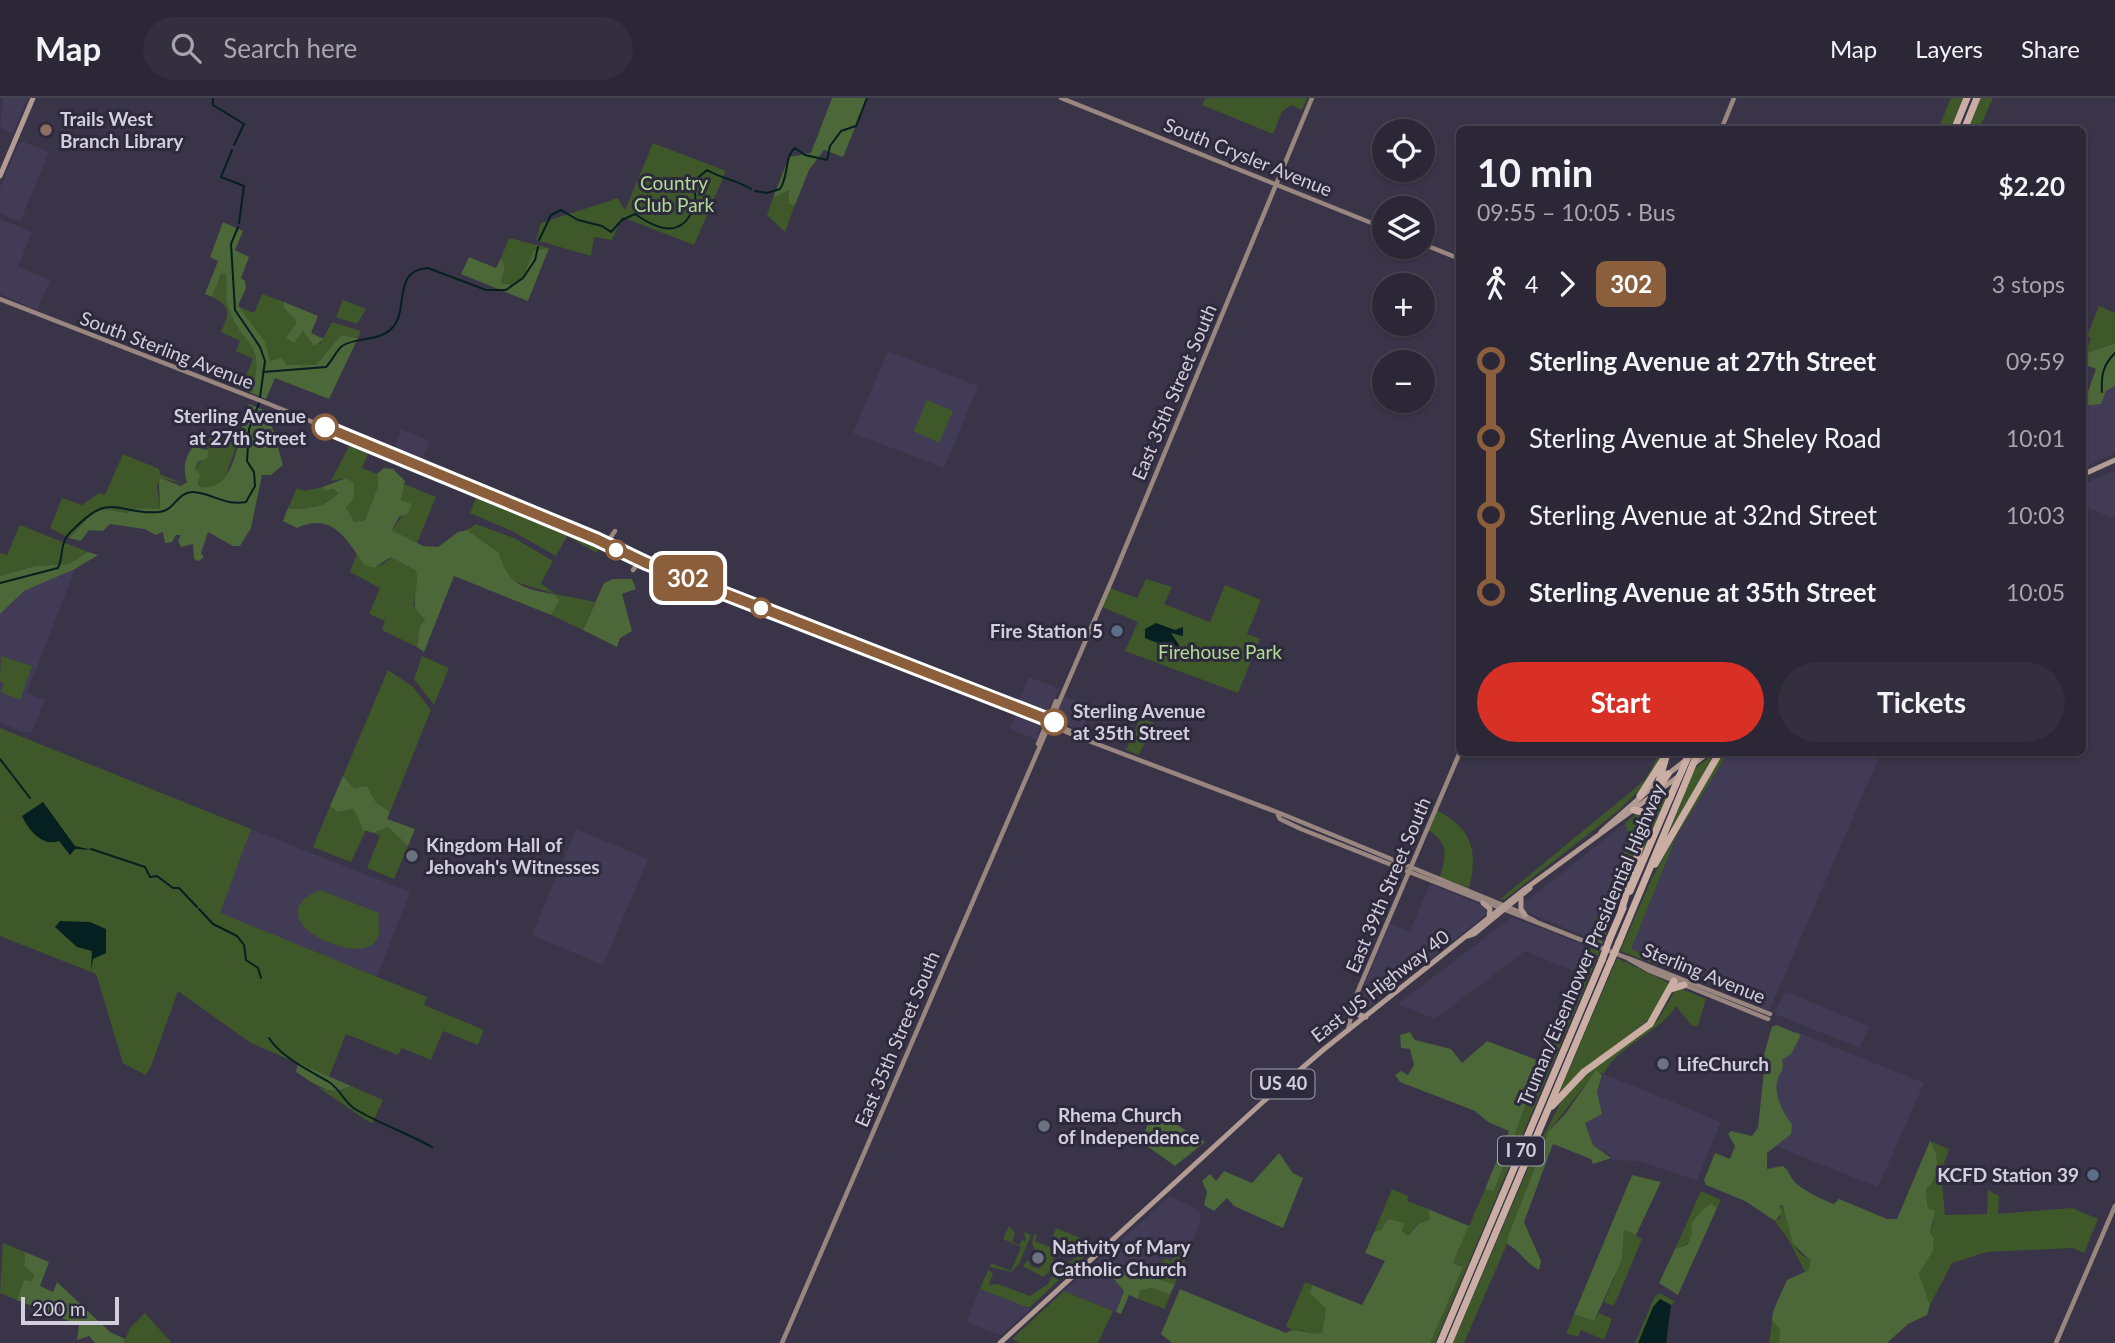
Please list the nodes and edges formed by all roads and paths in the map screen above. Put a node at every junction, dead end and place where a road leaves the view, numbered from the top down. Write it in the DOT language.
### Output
graph roads {
  1 [pos="33,98"];
  2 [pos="1061,98"];
  3 [pos="1312,98"];
  4 [pos="1734,98"];
  5 [pos="1967,98"];
  6 [pos="1977,98"];
  7 [pos="1723,126"];
  8 [pos="1956,126"];
  9 [pos="1966,126"];
  10 [pos="0,176"];
  11 [pos="1276,184"];
  12 [pos="1372,223"];
  13 [pos="1435,249"];
  14 [pos="1456,256"];
  15 [pos="0,299"];
  16 [pos="2115,460"];
  17 [pos="2086,473"];
  18 [pos="615,531"];
  19 [pos="596,539"];
  20 [pos="607,541"];
  21 [pos="641,561"];
  22 [pos="654,564"];
  23 [pos="632,570"];
  24 [pos="1048,722"];
  25 [pos="1458,756"];
  26 [pos="1690,756"];
  27 [pos="1693,756"];
  28 [pos="1694,756"];
  29 [pos="1706,756"];
  30 [pos="1712,756"];
  31 [pos="1718,756"];
  32 [pos="1666,758"];
  33 [pos="1714,767"];
  34 [pos="1668,774"];
  35 [pos="1677,778"];
  36 [pos="1658,781"];
  37 [pos="1655,795"];
  38 [pos="1640,796"];
  39 [pos="1634,810"];
  40 [pos="1648,819"];
  41 [pos="1599,835"];
  42 [pos="1409,870"];
  43 [pos="1648,873"];
  44 [pos="1530,888"];
  45 [pos="1522,897"];
  46 [pos="1483,903"];
  47 [pos="1504,908"];
  48 [pos="1621,912"];
  49 [pos="1525,915"];
  50 [pos="1489,917"];
  51 [pos="1538,922"];
  52 [pos="1468,936"];
  53 [pos="1627,958"];
  54 [pos="1606,962"];
  55 [pos="1674,981"];
  56 [pos="1684,985"];
  57 [pos="1670,989"];
  58 [pos="1352,1009"];
  59 [pos="1366,1017"];
  60 [pos="1348,1031"];
  61 [pos="1545,1115"];
  62 [pos="2115,1206"];
  63 [pos="782,1343"];
  64 [pos="1000,1343"];
  65 [pos="1440,1343"];
  66 [pos="1449,1343"];
  67 [pos="2056,1343"];
  1 -- 10 [label="main road"];
  2 -- 11 [label="main road, South Crysler Avenue"];
  3 -- 11 [label="main road, East 35th Street South"];
  4 -- 7 [label="main road"];
  5 -- 8 [label="highway"];
  6 -- 9 [label="highway"];
  11 -- 12 [label="main road, South Crysler Avenue"];
  11 -- 24 [label="main road, East 35th Street South"];
  13 -- 14 [label="main road"];
  15 -- 19 [label="main road, South Sterling Avenue"];
  16 -- 17 [label="main road"];
  18 -- 20 [label="main road"];
  19 -- 20 [label="main road, South Sterling Avenue"];
  19 -- 21 [label="main road, South Sterling Avenue"];
  20 -- 22 [label="main road, South Sterling Avenue"];
  21 -- 22 [label="main road, South Sterling Avenue"];
  21 -- 23 [label="main road"];
  22 -- 24 [label="main road, South Sterling Avenue"];
  24 -- 42 [label="main road, South Sterling Avenue"];
  24 -- 63 [label="main road, East 35th Street South"];
  25 -- 42 [label="main road, East 39th Street South"];
  26 -- 34 [label="main road, US 40"];
  27 -- 48 [label="highway, Truman/Eisenhower Presidential Highway / I 70, bridge"];
  28 -- 43 [label="highway, Truman/Eisenhower Presidential Highway / I 70, bridge"];
  29 -- 35 [label="main road, US 40"];
  30 -- 33 [label="highway"];
  31 -- 33 [label="highway"];
  32 -- 34 [label="highway"];
  32 -- 36 [label="highway"];
  32 -- 38 [label="highway"];
  33 -- 43 [label="highway"];
  34 -- 35 [label="highway"];
  34 -- 36 [label="main road, US 40"];
  34 -- 37 [label="highway"];
  35 -- 37 [label="main road, US 40"];
  36 -- 37 [label="highway"];
  36 -- 38 [label="main road, US 40"];
  37 -- 39 [label="main road, US 40"];
  37 -- 40 [label="highway"];
  38 -- 41 [label="main road, US 40"];
  39 -- 40 [label="highway"];
  39 -- 41 [label="main road, US 40"];
  40 -- 48 [label="highway"];
  41 -- 44 [label="main road, US 40"];
  42 -- 46 [label="main road, South Sterling Avenue"];
  42 -- 47 [label="main road, South Sterling Avenue"];
  42 -- 58 [label="main road, East 39th Street South"];
  43 -- 54 [label="highway, Truman/Eisenhower Presidential Highway / I 70, bridge"];
  44 -- 45 [label="main road, US 40"];
  44 -- 47 [label="main road, US 40"];
  45 -- 47 [label="main road, US 40"];
  45 -- 49 [label="main road"];
  46 -- 47 [label="main road, South Sterling Avenue"];
  46 -- 50 [label="main road"];
  47 -- 49 [label="main road, South Sterling Avenue"];
  47 -- 50 [label="main road, US 40"];
  47 -- 51 [label="main road, South Sterling Avenue"];
  47 -- 52 [label="main road, US 40"];
  48 -- 54 [label="highway, Truman/Eisenhower Presidential Highway / I 70, bridge"];
  49 -- 51 [label="main road, South Sterling Avenue"];
  50 -- 52 [label="main road, US 40"];
  51 -- 53 [label="main road, Sterling Avenue"];
  52 -- 59 [label="main road, East US Highway 40 / US 40"];
  53 -- 55 [label="main road, Sterling Avenue"];
  53 -- 56 [label="main road, Sterling Avenue"];
  54 -- 61 [label="highway, Truman/Eisenhower Presidential Highway / I 70"];
  54 -- 65 [label="highway, Truman/Eisenhower Presidential Highway / I 70"];
  55 -- 56 [label="main road, Sterling Avenue"];
  55 -- 57 [label="highway"];
  56 -- 57 [label="highway"];
  57 -- 61 [label="highway"];
  58 -- 59 [label="main road"];
  58 -- 60 [label="main road, East 39th Street South"];
  59 -- 60 [label="main road, East US Highway 40 / US 40"];
  60 -- 64 [label="main road, East US Highway 40 / US 40"];
  61 -- 66 [label="highway, Truman/Eisenhower Presidential Highway / I 70"];
  62 -- 67 [label="main road"];
}
